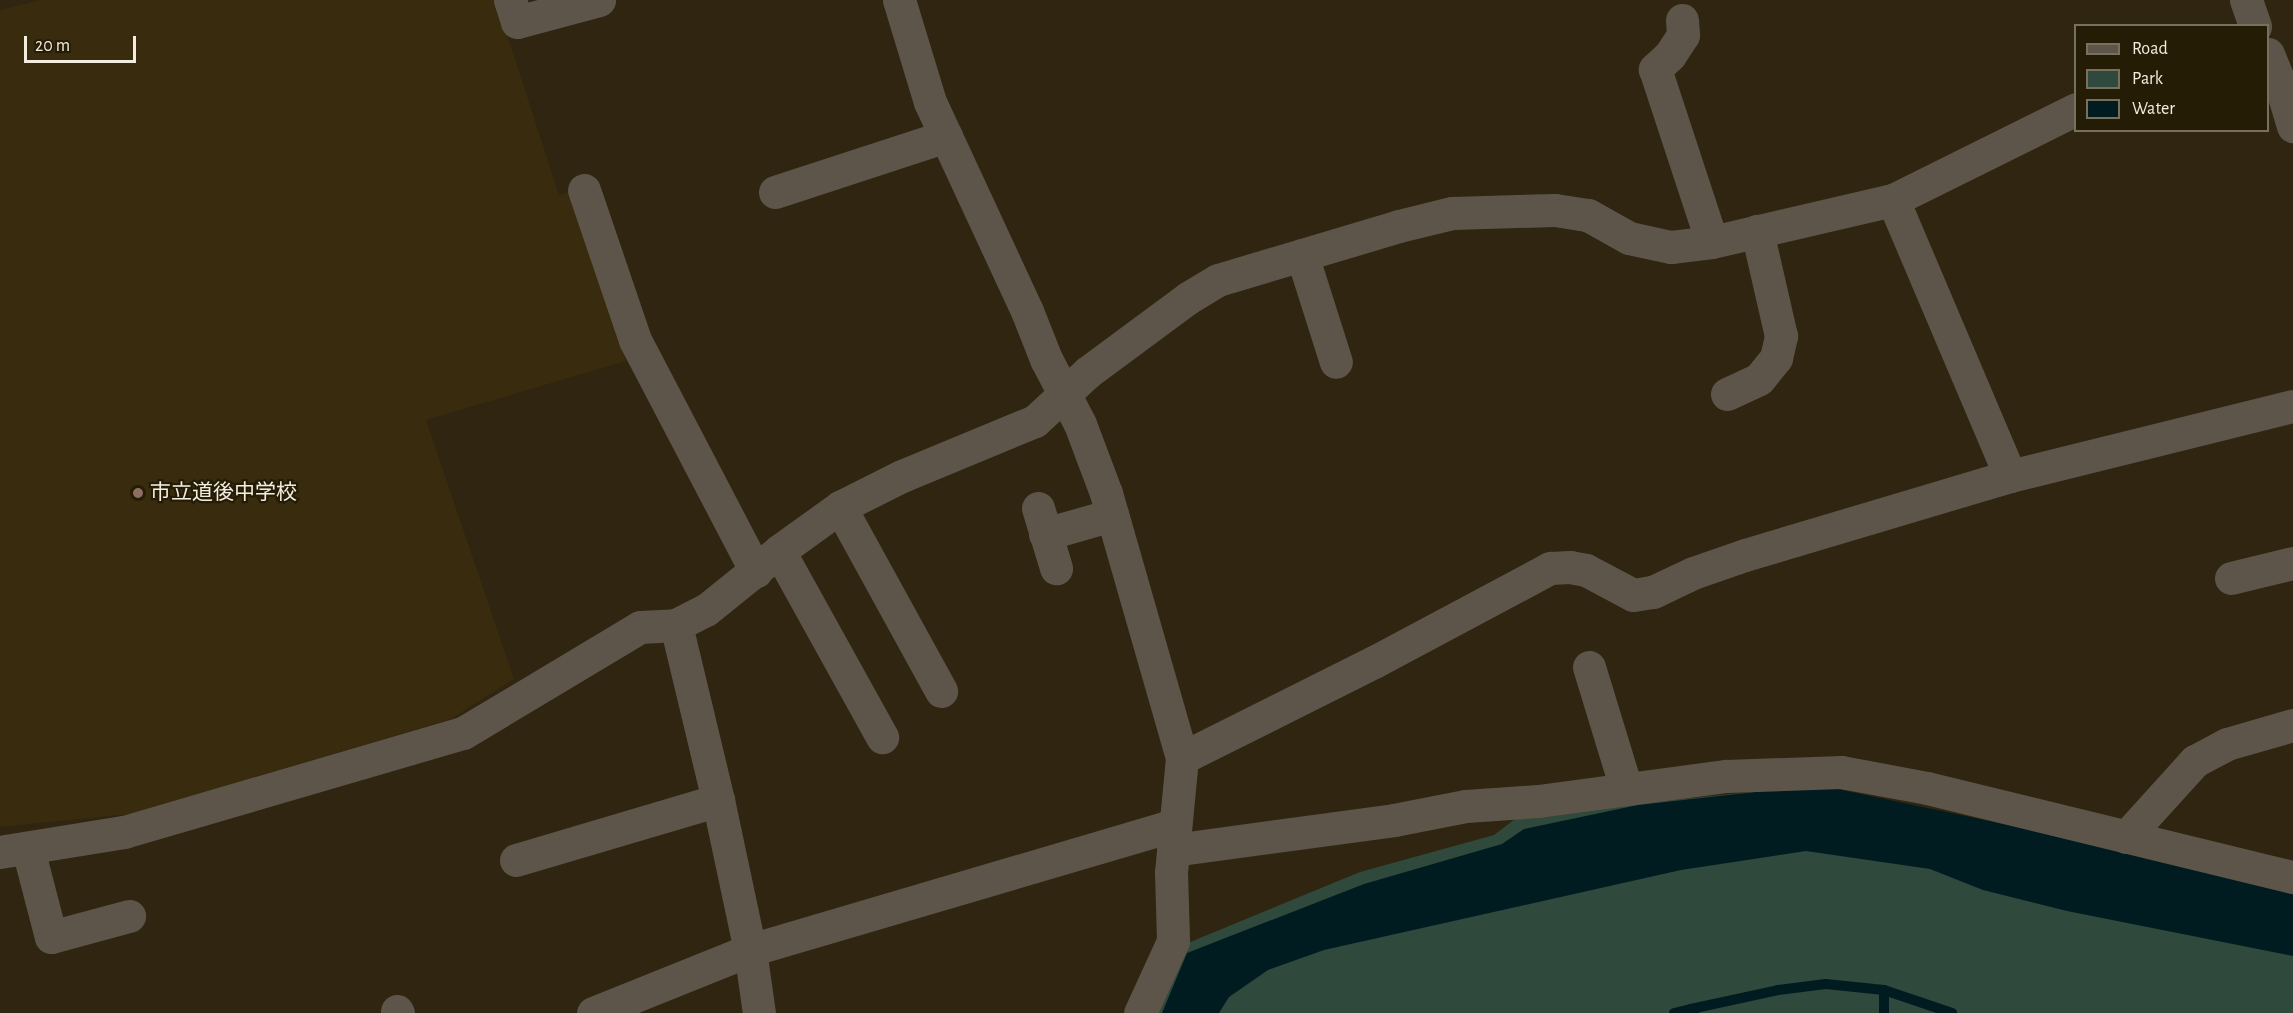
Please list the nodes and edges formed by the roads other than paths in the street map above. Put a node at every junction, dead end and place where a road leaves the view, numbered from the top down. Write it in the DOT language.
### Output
graph roads {
  1 [pos="510,0"];
  2 [pos="599,0"];
  3 [pos="899,0"];
  4 [pos="1682,20"];
  5 [pos="2269,56"];
  6 [pos="2287,84"];
  7 [pos="2074,110"];
  8 [pos="2293,126"];
  9 [pos="946,136"];
  10 [pos="584,190"];
  11 [pos="775,192"];
  12 [pos="1893,200"];
  13 [pos="1757,231"];
  14 [pos="1712,242"];
  15 [pos="1302,255"];
  16 [pos="1336,362"];
  17 [pos="1727,394"];
  18 [pos="1064,395"];
  19 [pos="2293,406"];
  20 [pos="2010,476"];
  21 [pos="840,507"];
  22 [pos="1112,514"];
  23 [pos="768,561"];
  24 [pos="2293,563"];
  25 [pos="1056,568"];
  26 [pos="2231,578"];
  27 [pos="676,625"];
  28 [pos="1589,667"];
  29 [pos="941,691"];
  30 [pos="2293,725"];
  31 [pos="882,737"];
  32 [pos="1182,758"];
  33 [pos="1626,788"];
  34 [pos="718,800"];
  35 [pos="2126,837"];
  36 [pos="1174,838"];
  37 [pos="14,850"];
  38 [pos="516,860"];
  39 [pos="2293,877"];
  40 [pos="129,916"];
  41 [pos="750,950"];
  42 [pos="593,1013"];
  43 [pos="759,1013"];
  44 [pos="1140,1013"];
  1 -- 2 [label="street"];
  3 -- 9 [label="street"];
  4 -- 14 [label="street"];
  5 -- 6 [label="street"];
  6 -- 8 [label="street"];
  7 -- 12 [label="street"];
  9 -- 11 [label="street"];
  9 -- 18 [label="street"];
  10 -- 23 [label="street"];
  12 -- 13 [label="street"];
  12 -- 20 [label="street"];
  13 -- 14 [label="street"];
  13 -- 17 [label="street"];
  14 -- 15 [label="street"];
  15 -- 16 [label="street"];
  15 -- 18 [label="street"];
  18 -- 21 [label="street"];
  18 -- 22 [label="street"];
  19 -- 20 [label="street"];
  20 -- 32 [label="street"];
  21 -- 23 [label="street"];
  21 -- 29 [label="street"];
  22 -- 25 [label="street"];
  22 -- 32 [label="street"];
  23 -- 27 [label="street"];
  23 -- 31 [label="street"];
  24 -- 26 [label="street"];
  27 -- 34 [label="street"];
  27 -- 37 [label="street"];
  28 -- 33 [label="street"];
  30 -- 35 [label="street"];
  32 -- 36 [label="street"];
  33 -- 35 [label="street"];
  33 -- 36 [label="street"];
  34 -- 38 [label="street"];
  34 -- 41 [label="street"];
  35 -- 39 [label="street"];
  36 -- 41 [label="street"];
  36 -- 44 [label="street"];
  37 -- 40 [label="street"];
  41 -- 42 [label="street"];
  41 -- 43 [label="street"];
}
